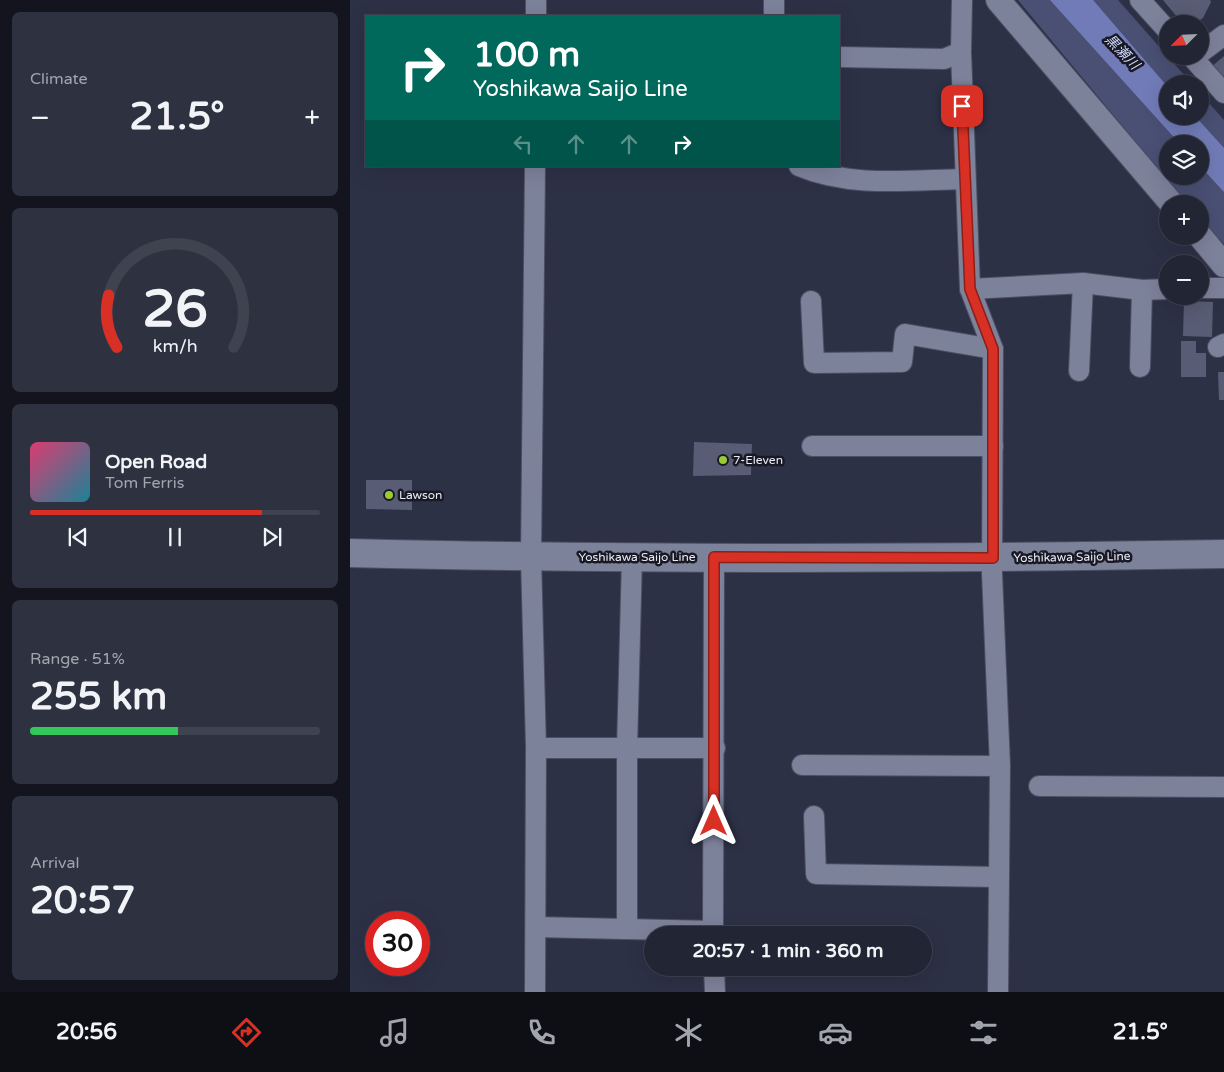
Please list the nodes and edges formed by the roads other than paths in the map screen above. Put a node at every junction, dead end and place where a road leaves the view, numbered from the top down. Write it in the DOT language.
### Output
graph roads {
  1 [pos="536,0"];
  2 [pos="774,0"];
  3 [pos="962,0"];
  4 [pos="998,0"];
  5 [pos="1140,0"];
  6 [pos="536,15"];
  7 [pos="774,15"];
  8 [pos="1159,20"];
  9 [pos="1224,35"];
  10 [pos="1209,46"];
  11 [pos="961,52"];
  12 [pos="840,57"];
  13 [pos="1202,65"];
  14 [pos="1224,93"];
  15 [pos="535,167"];
  16 [pos="801,167"];
  17 [pos="964,178"];
  18 [pos="1164,195"];
  19 [pos="1208,245"];
  20 [pos="1224,264"];
  21 [pos="1083,283"];
  22 [pos="1209,288"];
  23 [pos="1224,288"];
  24 [pos="970,289"];
  25 [pos="1159,289"];
  26 [pos="1142,290"];
  27 [pos="811,301"];
  28 [pos="993,349"];
  29 [pos="1140,367"];
  30 [pos="1079,371"];
  31 [pos="812,446"];
  32 [pos="992,446"];
  33 [pos="350,553"];
  34 [pos="1224,554"];
  35 [pos="531,557"];
  36 [pos="632,557"];
  37 [pos="714,557"];
  38 [pos="993,558"];
  39 [pos="536,748"];
  40 [pos="715,748"];
  41 [pos="627,749"];
  42 [pos="802,766"];
  43 [pos="1000,766"];
  44 [pos="1039,786"];
  45 [pos="1224,787"];
  46 [pos="814,816"];
  47 [pos="999,878"];
  48 [pos="713,926"];
  49 [pos="536,927"];
  50 [pos="627,929"];
  51 [pos="644,930"];
  52 [pos="714,976"];
  53 [pos="535,992"];
  54 [pos="714,992"];
  55 [pos="998,992"];
  1 -- 6 [label="street"];
  2 -- 7 [label="street"];
  3 -- 11 [label="street"];
  4 -- 18 [label="street"];
  5 -- 8 [label="street"];
  9 -- 10 [label="street"];
  11 -- 12 [label="street"];
  11 -- 17 [label="street"];
  13 -- 14 [label="street"];
  15 -- 35 [label="street"];
  16 -- 17 [label="street"];
  17 -- 24 [label="street"];
  19 -- 20 [label="street"];
  21 -- 24 [label="street"];
  21 -- 26 [label="street"];
  21 -- 30 [label="street"];
  22 -- 23 [label="street"];
  24 -- 28 [label="street"];
  25 -- 26 [label="street"];
  26 -- 29 [label="street"];
  27 -- 28 [label="street"];
  28 -- 32 [label="street"];
  31 -- 32 [label="street"];
  32 -- 38 [label="street"];
  33 -- 35 [label="main road, Yoshikawa Saijo Line"];
  34 -- 38 [label="main road, Yoshikawa Saijo Line"];
  35 -- 36 [label="main road, Yoshikawa Saijo Line"];
  35 -- 39 [label="street"];
  36 -- 37 [label="main road, Yoshikawa Saijo Line"];
  36 -- 41 [label="street"];
  37 -- 38 [label="main road, Yoshikawa Saijo Line"];
  37 -- 40 [label="street"];
  38 -- 43 [label="street"];
  39 -- 41 [label="street"];
  39 -- 49 [label="street"];
  40 -- 41 [label="street"];
  40 -- 48 [label="street"];
  41 -- 50 [label="street"];
  42 -- 43 [label="street"];
  43 -- 47 [label="street"];
  44 -- 45 [label="street"];
  46 -- 47 [label="street"];
  47 -- 55 [label="street"];
  49 -- 50 [label="street"];
  49 -- 53 [label="street"];
  50 -- 51 [label="street"];
  52 -- 54 [label="street"];
}
